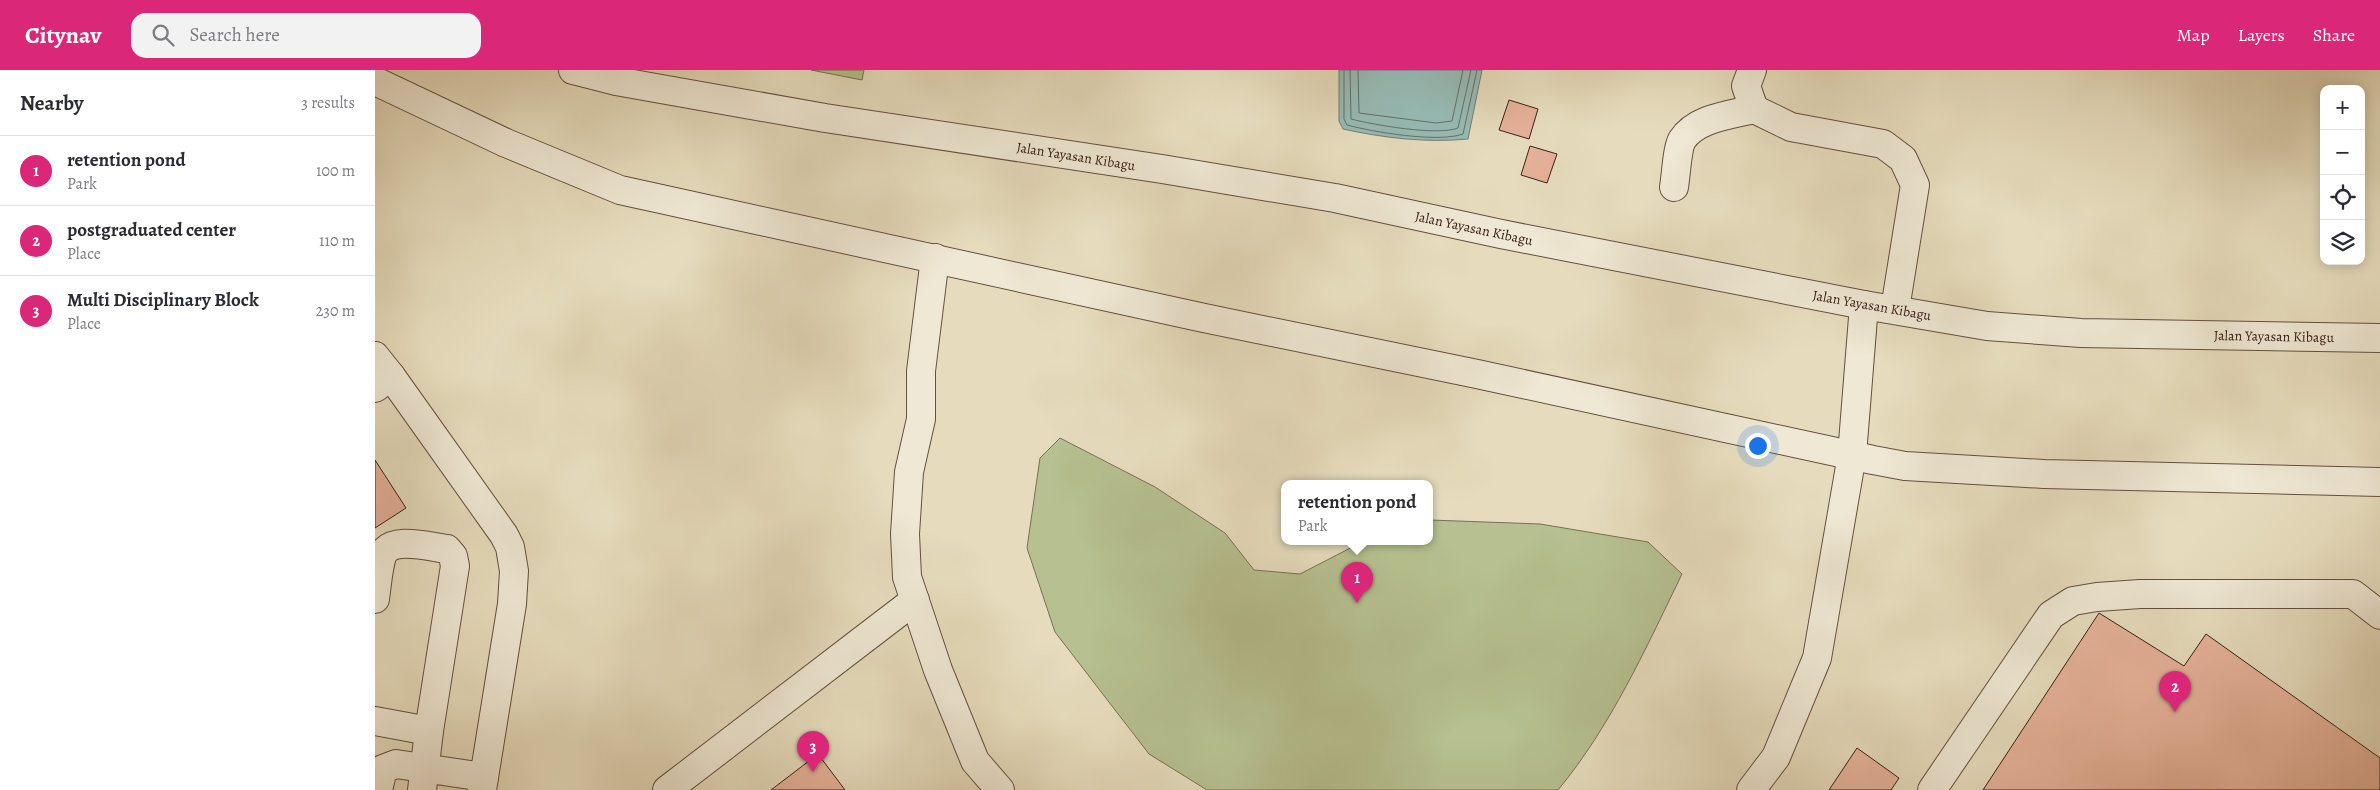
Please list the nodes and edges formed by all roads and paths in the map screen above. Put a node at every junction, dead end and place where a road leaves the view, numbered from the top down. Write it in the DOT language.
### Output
graph roads {
  1 [pos="573,70"];
  2 [pos="1752,70"];
  3 [pos="375,81"];
  4 [pos="1754,109"];
  5 [pos="1674,187"];
  6 [pos="935,258"];
  7 [pos="1864,305"];
  8 [pos="1895,309"];
  9 [pos="2380,338"];
  10 [pos="380,374"];
  11 [pos="1852,455"];
  12 [pos="2380,482"];
  13 [pos="2353,594"];
  14 [pos="2380,594"];
  15 [pos="375,599"];
  16 [pos="915,600"];
  17 [pos="2380,615"];
  18 [pos="375,721"];
  19 [pos="429,730"];
  20 [pos="424,779"];
  21 [pos="483,783"];
  22 [pos="378,790"];
  23 [pos="667,790"];
  24 [pos="1000,790"];
  25 [pos="1751,790"];
  26 [pos="1932,790"];
  1 -- 7 [label="street, Jalan Yayasan Kibagu"];
  2 -- 4 [label="street"];
  3 -- 6 [label="street"];
  4 -- 5 [label="street"];
  4 -- 8 [label="street"];
  6 -- 11 [label="street"];
  6 -- 16 [label="street"];
  7 -- 8 [label="street, Jalan Yayasan Kibagu"];
  7 -- 11 [label="street"];
  8 -- 9 [label="street, Jalan Yayasan Kibagu"];
  10 -- 21 [label="street"];
  11 -- 12 [label="street"];
  11 -- 25 [label="street"];
  13 -- 14 [label="street"];
  13 -- 17 [label="street"];
  13 -- 26 [label="street"];
  15 -- 19 [label="street"];
  16 -- 23 [label="street"];
  16 -- 24 [label="street"];
  18 -- 19 [label="street"];
  19 -- 20 [label="street"];
  20 -- 21 [label="street"];
  20 -- 22 [label="street"];
}
